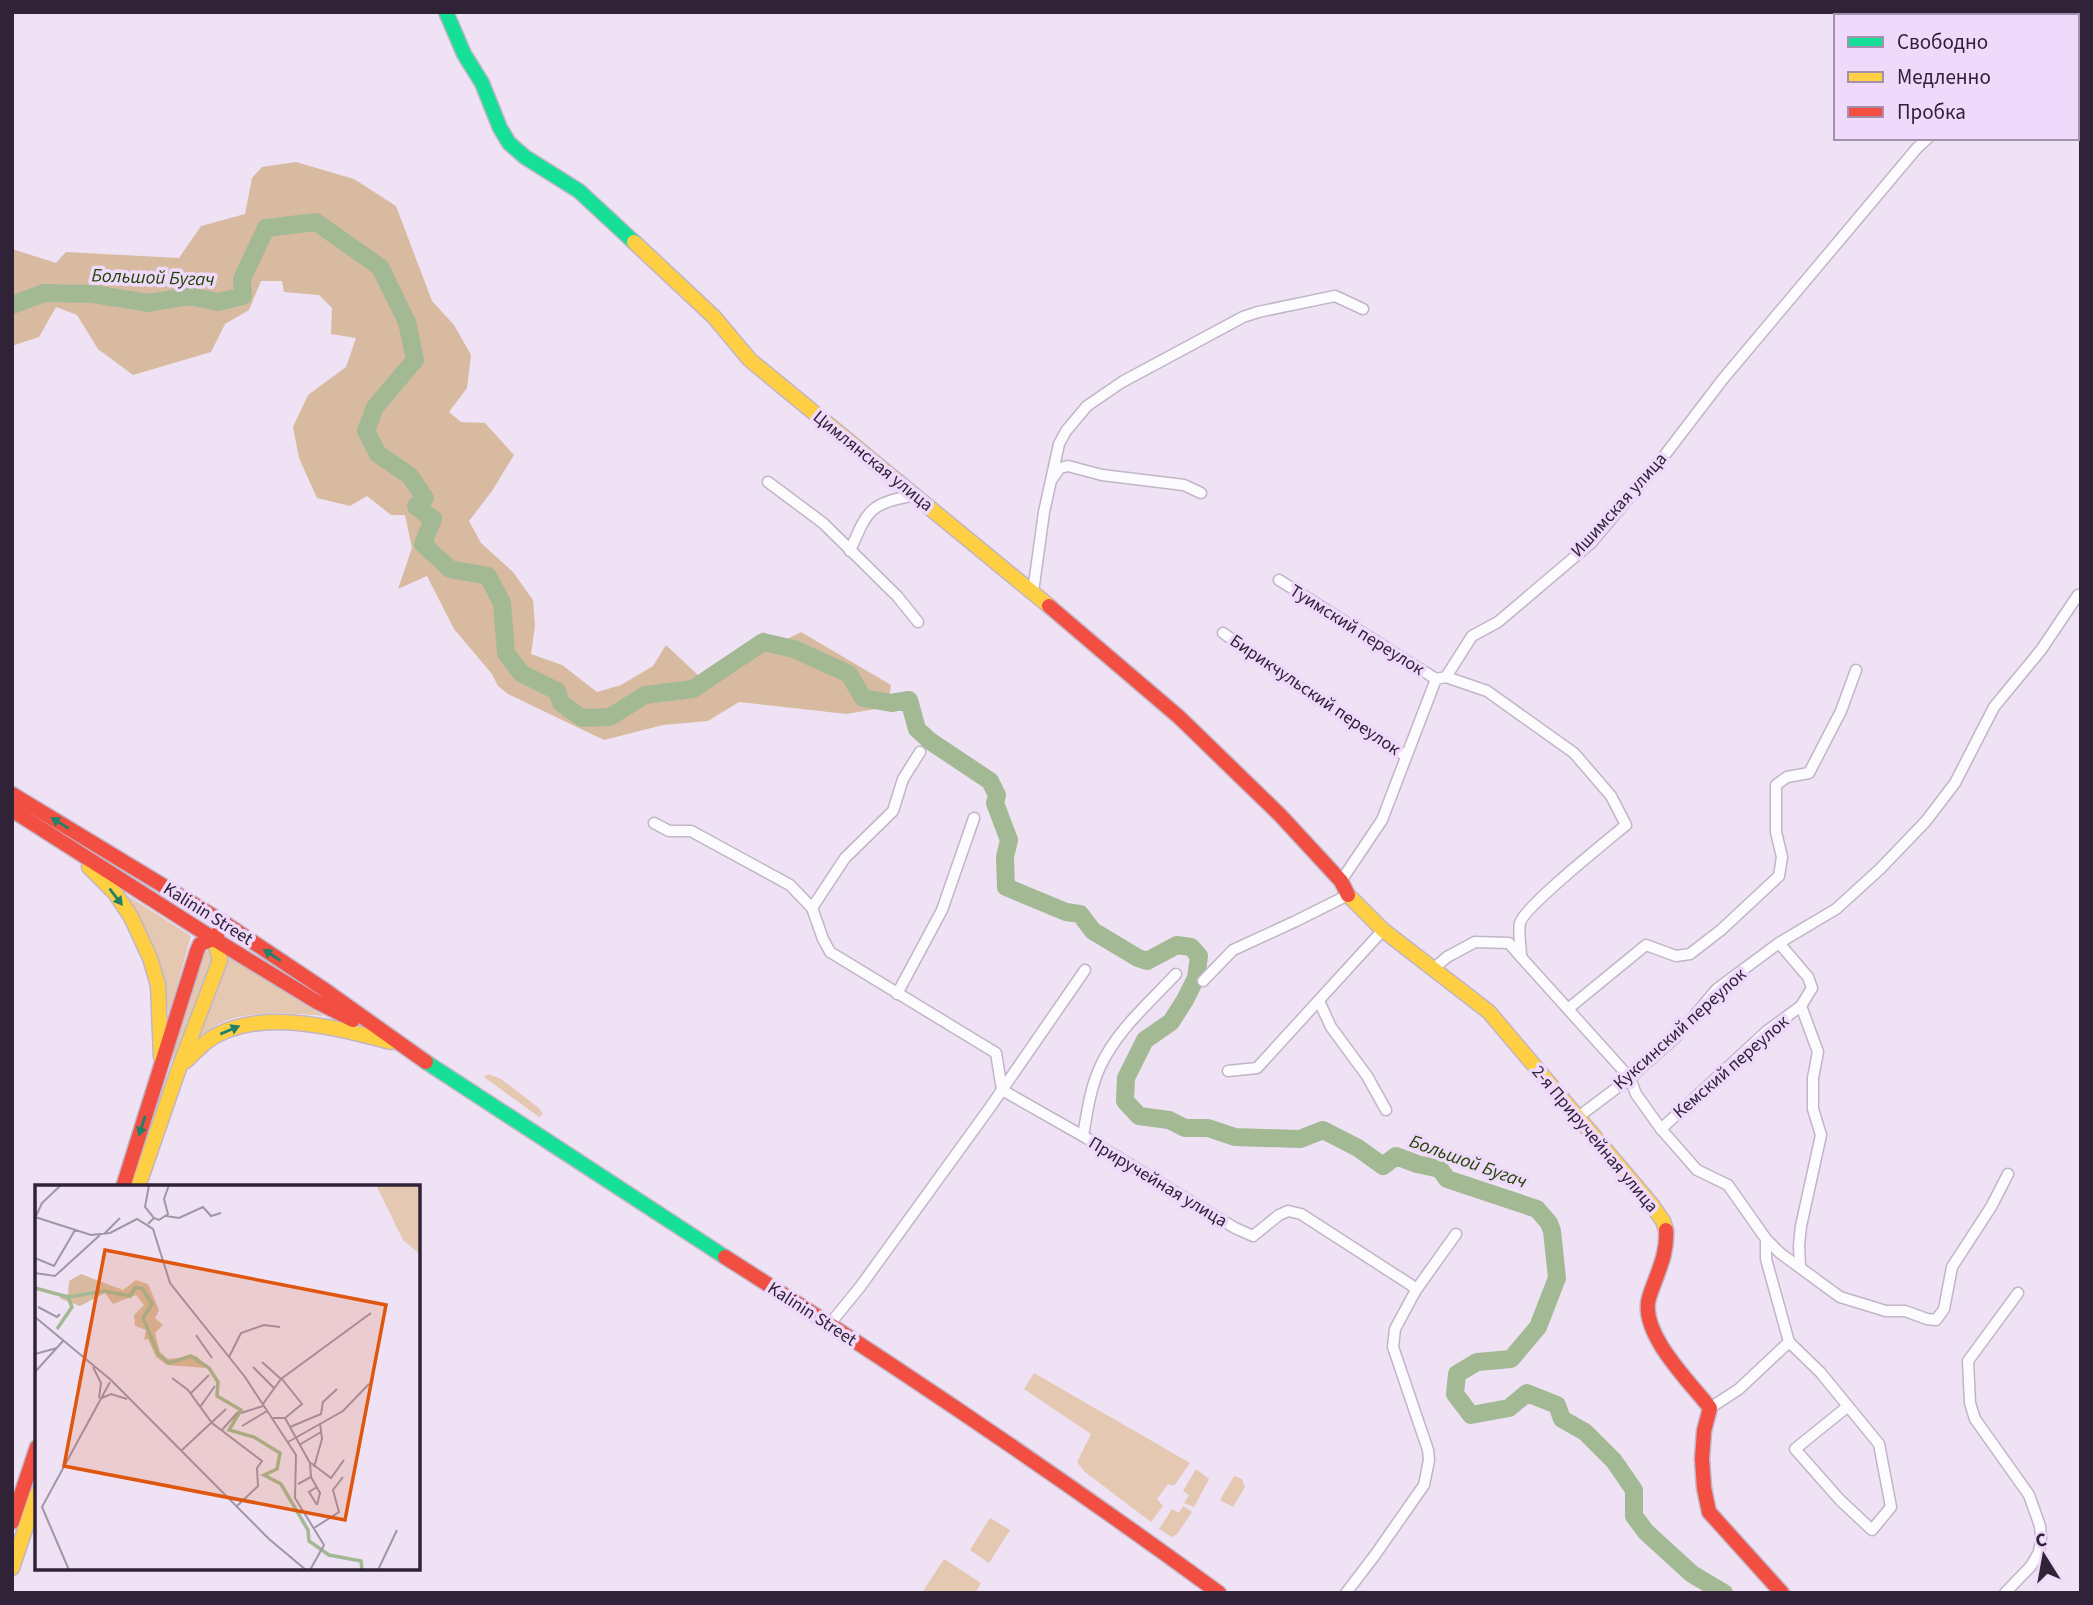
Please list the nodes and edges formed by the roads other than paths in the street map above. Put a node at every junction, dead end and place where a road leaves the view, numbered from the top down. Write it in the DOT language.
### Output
graph roads {
  1 [pos="446,12"];
  2 [pos="1926,140"];
  3 [pos="1363,309"];
  4 [pos="768,482"];
  5 [pos="1050,482"];
  6 [pos="1201,492"];
  7 [pos="915,495"];
  8 [pos="850,551"];
  9 [pos="1279,580"];
  10 [pos="1033,592"];
  11 [pos="2078,595"];
  12 [pos="918,622"];
  13 [pos="1223,633"];
  14 [pos="1856,670"];
  15 [pos="1441,678"];
  16 [pos="920,752"];
  17 [pos="1406,756"];
  18 [pos="12,794"];
  19 [pos="12,810"];
  20 [pos="974,818"];
  21 [pos="654,823"];
  22 [pos="70,847"];
  23 [pos="1344,888"];
  24 [pos="812,908"];
  25 [pos="223,922"];
  26 [pos="1383,930"];
  27 [pos="214,939"];
  28 [pos="1779,943"];
  29 [pos="1521,957"];
  30 [pos="1433,969"];
  31 [pos="1085,970"];
  32 [pos="1176,974"];
  33 [pos="1203,981"];
  34 [pos="897,994"];
  35 [pos="1319,1001"];
  36 [pos="1801,1006"];
  37 [pos="1569,1008"];
  38 [pos="398,1044"];
  39 [pos="161,1066"];
  40 [pos="177,1071"];
  41 [pos="1228,1071"];
  42 [pos="1630,1078"];
  43 [pos="1002,1090"];
  44 [pos="1386,1110"];
  45 [pos="1578,1117"];
  46 [pos="1661,1129"];
  47 [pos="1083,1136"];
  48 [pos="2008,1174"];
  49 [pos="124,1185"];
  50 [pos="139,1185"];
  51 [pos="1456,1234"];
  52 [pos="1766,1239"];
  53 [pos="1800,1267"];
  54 [pos="1416,1290"];
  55 [pos="2018,1293"];
  56 [pos="829,1325"];
  57 [pos="1789,1342"];
  58 [pos="1847,1407"];
  59 [pos="1710,1408"];
  60 [pos="35,1453"];
  61 [pos="35,1500"];
  62 [pos="12,1522"];
  63 [pos="12,1569"];
  64 [pos="1219,1593"];
  65 [pos="1346,1593"];
  66 [pos="1782,1593"];
  67 [pos="2005,1593"];
  1 -- 7 [label="main road, Цимлянская улица"];
  2 -- 15 [label="street, Ишимская улица"];
  3 -- 5 [label="street"];
  4 -- 8 [label="street"];
  5 -- 6 [label="street"];
  5 -- 10 [label="street"];
  7 -- 8 [label="street"];
  7 -- 10 [label="main road, Цимлянская улица"];
  8 -- 12 [label="street"];
  9 -- 15 [label="street, Туимский переулок"];
  10 -- 23 [label="main road, Цимлянская улица"];
  11 -- 28 [label="street, Куксинский переулок"];
  13 -- 17 [label="street, Бирикчульский переулок"];
  14 -- 37 [label="street"];
  15 -- 17 [label="street, Ишимская улица"];
  15 -- 29 [label="street, Туимский переулок"];
  16 -- 24 [label="street"];
  17 -- 23 [label="street, Ишимская улица"];
  25 -- 18 [label="main road, Kalinin Street, one-way"];
  19 -- 22 [label="main road, Kalinin Street"];
  20 -- 34 [label="street"];
  21 -- 24 [label="street"];
  22 -- 27 [label="main road, Kalinin Street"];
  22 -- 39 [label="main road, one-way"];
  23 -- 26 [label="main road, 2-я Приручейная улица"];
  23 -- 33 [label="street"];
  24 -- 34 [label="street"];
  25 -- 27 [label="main road"];
  38 -- 25 [label="main road, Kalinin Street, one-way"];
  26 -- 30 [label="main road, 2-я Приручейная улица"];
  26 -- 35 [label="street"];
  27 -- 38 [label="main road, Kalinin Street"];
  27 -- 39 [label="main road"];
  27 -- 40 [label="main road"];
  28 -- 36 [label="street"];
  28 -- 42 [label="street, Куксинский переулок"];
  29 -- 30 [label="street"];
  29 -- 37 [label="street"];
  30 -- 45 [label="main road, 2-я Приручейная улица"];
  31 -- 43 [label="street"];
  32 -- 47 [label="street"];
  34 -- 43 [label="street"];
  35 -- 41 [label="street"];
  35 -- 44 [label="street"];
  36 -- 46 [label="street, Кемский переулок"];
  36 -- 53 [label="street"];
  37 -- 42 [label="street"];
  40 -- 38 [label="main road, one-way"];
  38 -- 56 [label="main road, Kalinin Street"];
  39 -- 49 [label="main road, one-way"];
  40 -- 50 [label="main road"];
  42 -- 45 [label="street, Куксинский переулок"];
  42 -- 46 [label="street"];
  43 -- 47 [label="street, Приручейная улица"];
  43 -- 56 [label="street"];
  45 -- 59 [label="main road, 2-я Приручейная улица"];
  46 -- 52 [label="street"];
  47 -- 54 [label="street, Приручейная улица"];
  48 -- 53 [label="street"];
  51 -- 54 [label="street"];
  52 -- 53 [label="street"];
  52 -- 57 [label="street"];
  54 -- 65 [label="street"];
  55 -- 67 [label="street"];
  56 -- 64 [label="main road, Kalinin Street"];
  57 -- 58 [label="street"];
  57 -- 59 [label="street"];
  58 -- 58 [label="street"];
  59 -- 66 [label="main road"];
  60 -- 62 [label="main road"];
  61 -- 63 [label="main road"];
}
